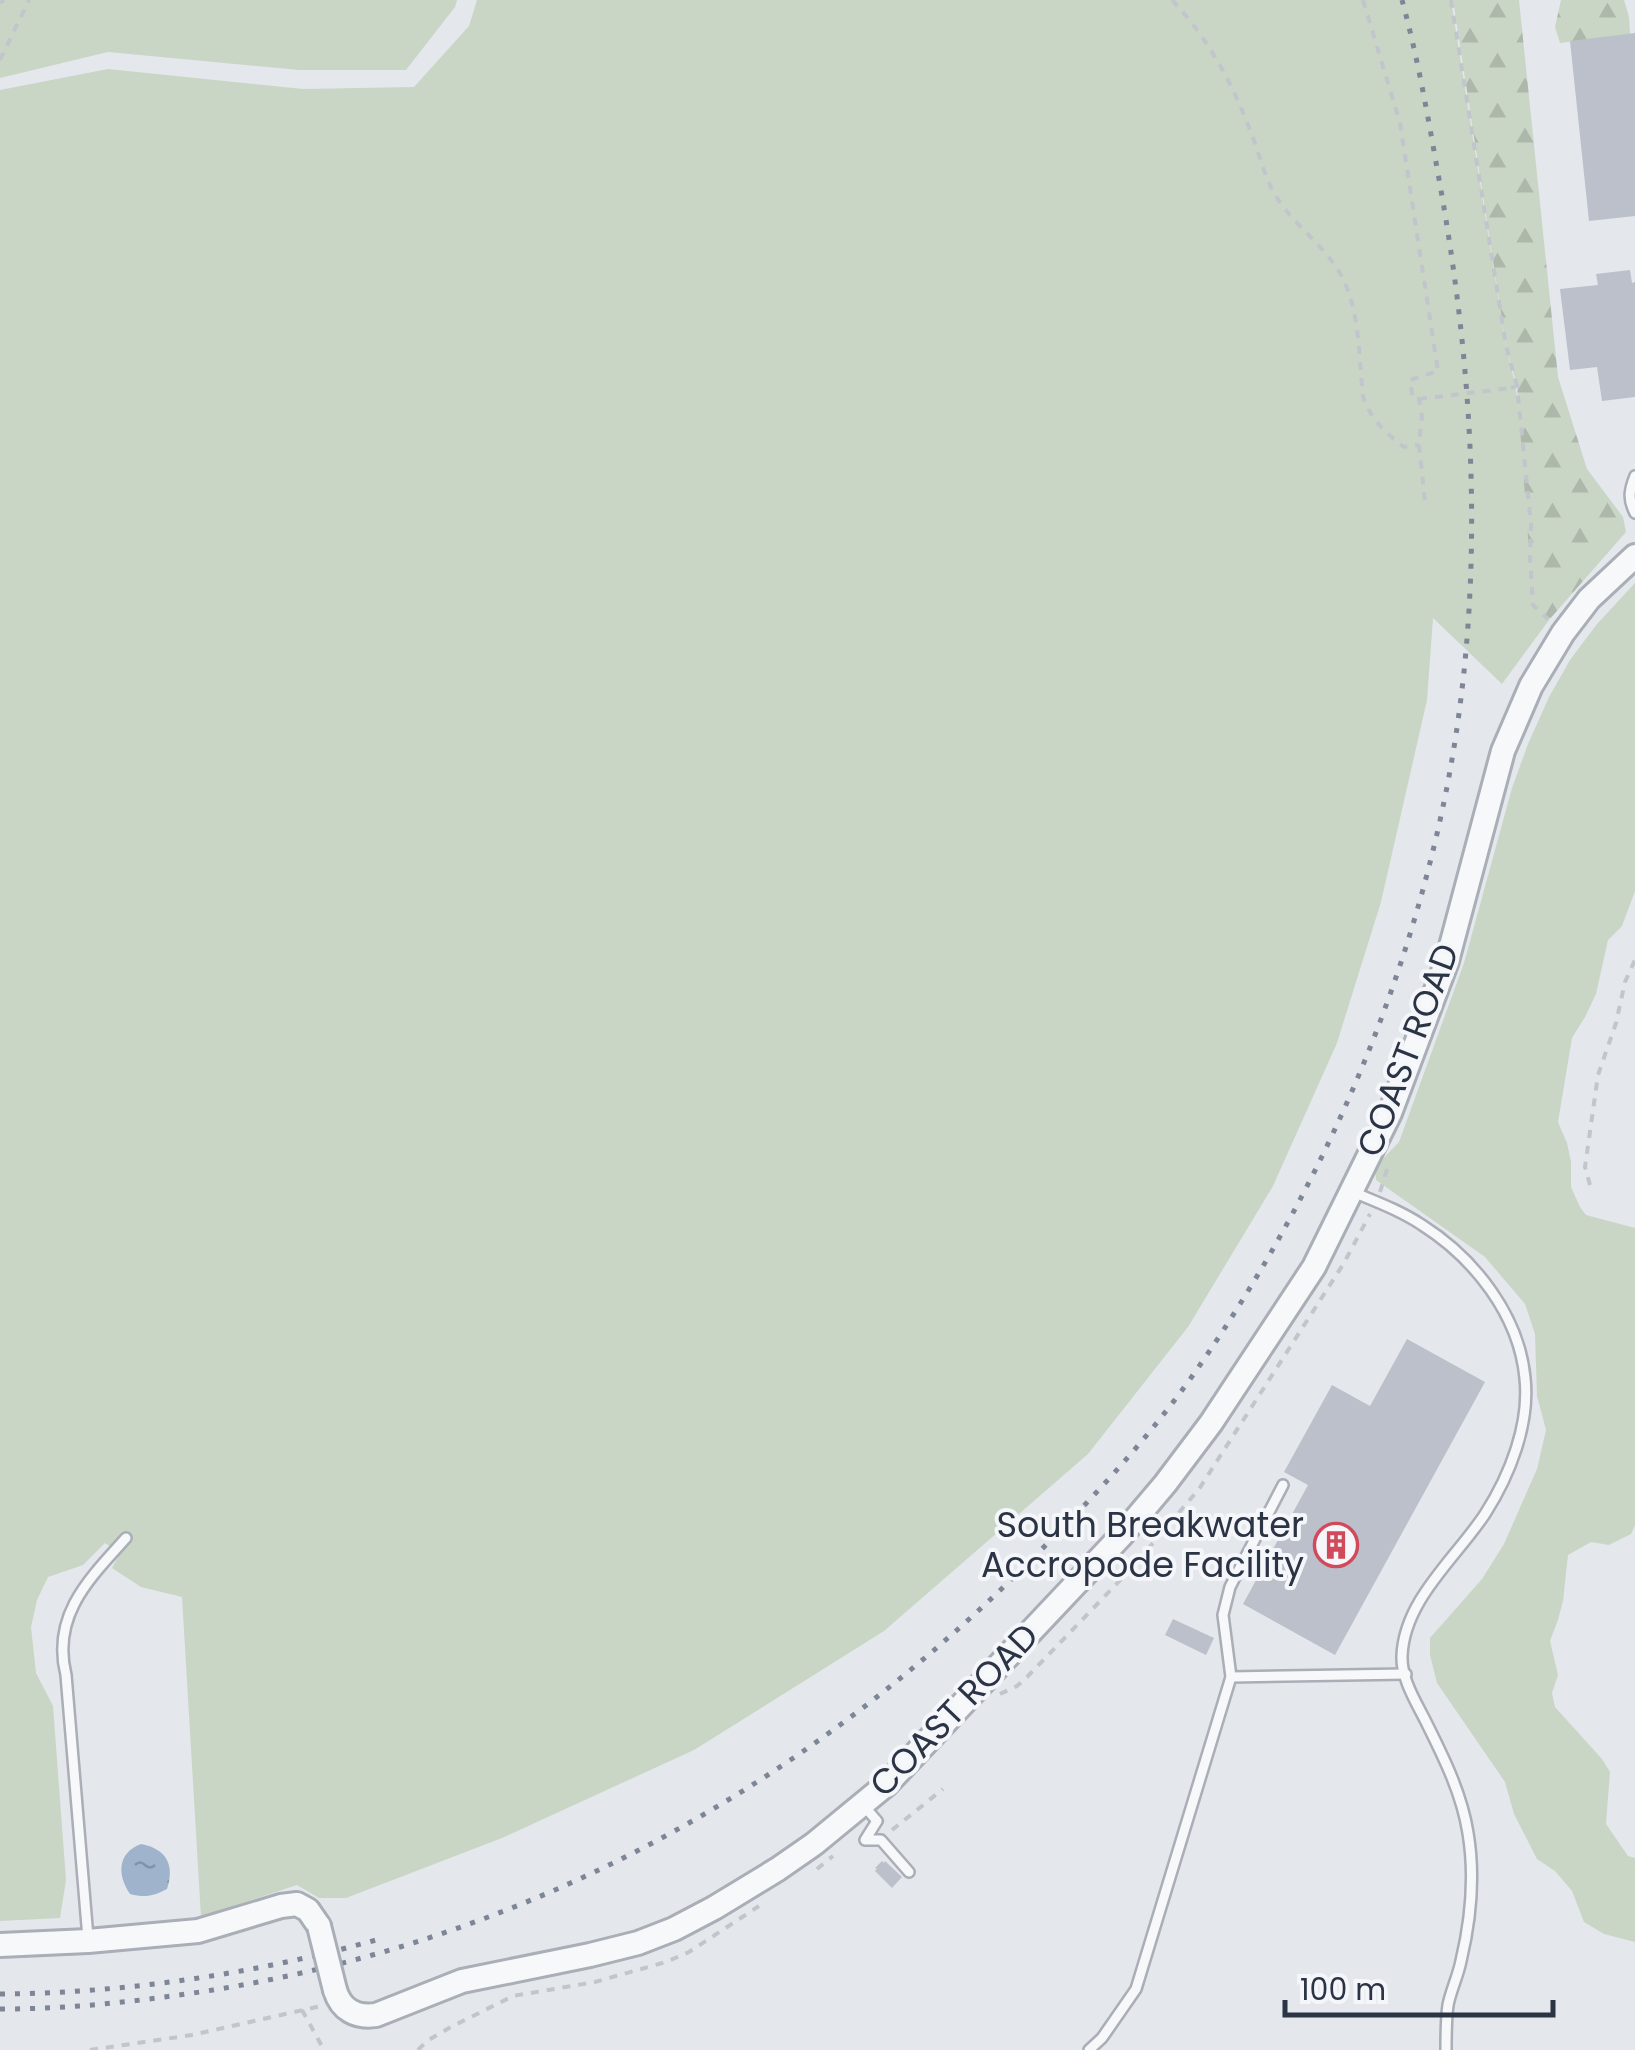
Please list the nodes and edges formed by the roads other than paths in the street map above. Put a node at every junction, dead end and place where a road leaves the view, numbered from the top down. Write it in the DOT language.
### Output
graph roads {
  1 [pos="1635,476"];
  2 [pos="1635,513"];
  3 [pos="1635,556"];
  4 [pos="1351,1191"];
  5 [pos="1283,1485"];
  6 [pos="126,1538"];
  7 [pos="1406,1674"];
  8 [pos="1232,1676"];
  9 [pos="863,1804"];
  10 [pos="909,1872"];
  11 [pos="88,1941"];
  12 [pos="0,1946"];
  13 [pos="1089,2050"];
  14 [pos="1446,2050"];
  1 -- 2 [label="lane"];
  3 -- 4 [label="street, COAST ROAD"];
  4 -- 7 [label="lane"];
  4 -- 9 [label="street, COAST ROAD"];
  5 -- 8 [label="lane"];
  6 -- 11 [label="lane"];
  7 -- 8 [label="lane"];
  7 -- 14 [label="lane"];
  8 -- 13 [label="lane"];
  9 -- 10 [label="lane"];
  9 -- 11 [label="street, COAST ROAD, bridge"];
  11 -- 12 [label="street, COAST ROAD"];
}
